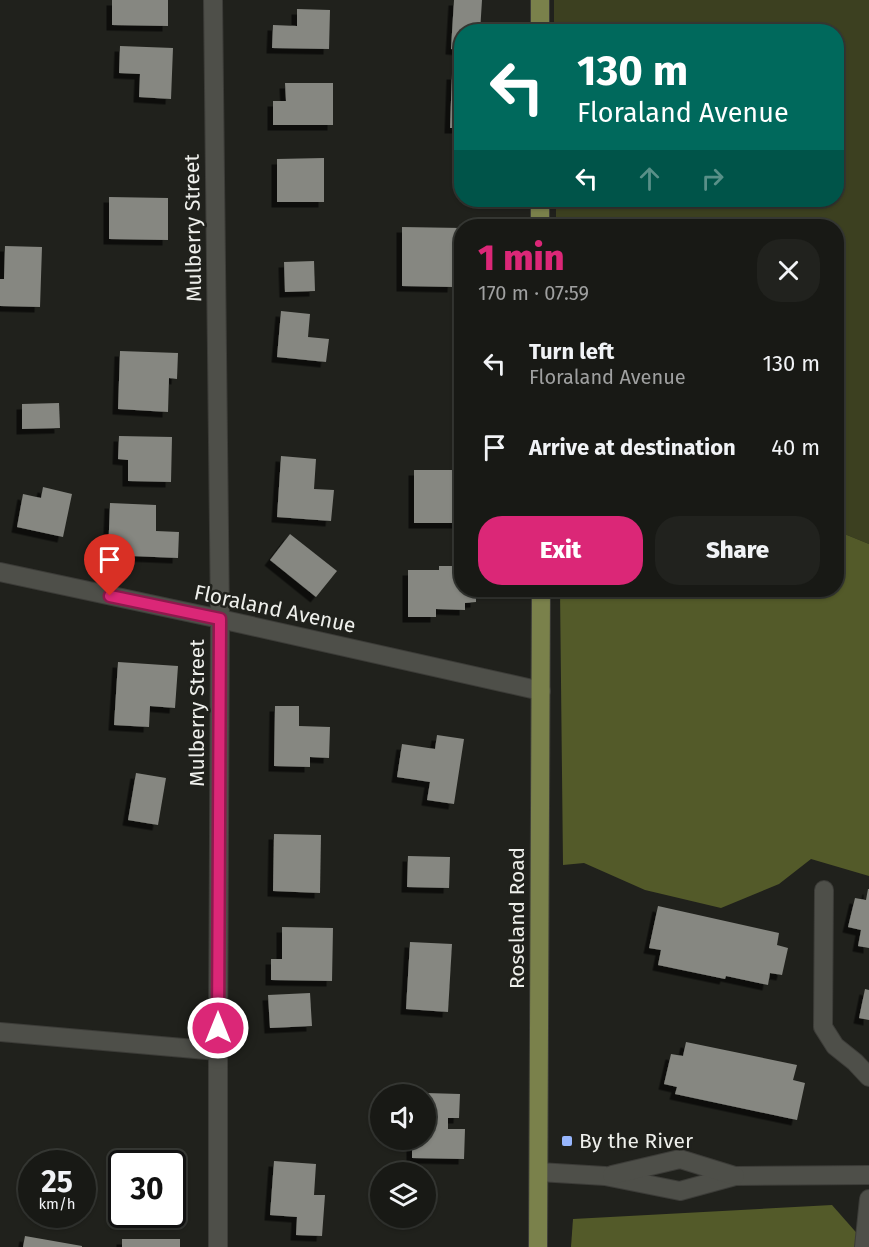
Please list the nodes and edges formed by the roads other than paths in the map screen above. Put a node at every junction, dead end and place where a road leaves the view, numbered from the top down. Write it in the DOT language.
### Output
graph roads {
  1 [pos="213,0"];
  2 [pos="540,0"];
  3 [pos="540,24"];
  4 [pos="0,572"];
  5 [pos="541,597"];
  6 [pos="220,619"];
  7 [pos="541,691"];
  8 [pos="824,890"];
  9 [pos="0,1032"];
  10 [pos="218,1051"];
  11 [pos="869,1077"];
  12 [pos="680,1159"];
  13 [pos="539,1172"];
  14 [pos="869,1175"];
  15 [pos="631,1176"];
  16 [pos="735,1176"];
  17 [pos="680,1191"];
  18 [pos="869,1199"];
  19 [pos="863,1246"];
  20 [pos="218,1247"];
  21 [pos="538,1247"];
  1 -- 6 [label="street, Mulberry Street"];
  2 -- 3 [label="main road"];
  4 -- 6 [label="street, Floraland Avenue"];
  5 -- 7 [label="main road, Roseland Road"];
  6 -- 7 [label="street, Floraland Avenue"];
  6 -- 10 [label="street, Mulberry Street"];
  7 -- 13 [label="main road, Roseland Road"];
  8 -- 11 [label="street"];
  9 -- 10 [label="street"];
  10 -- 20 [label="street, Mulberry Street"];
  12 -- 15 [label="street"];
  12 -- 16 [label="street"];
  12 -- 17 [label="street"];
  13 -- 15 [label="street"];
  13 -- 21 [label="main road, Roseland Road"];
  14 -- 16 [label="street"];
  15 -- 17 [label="street"];
  16 -- 17 [label="street"];
  18 -- 19 [label="street"];
}
